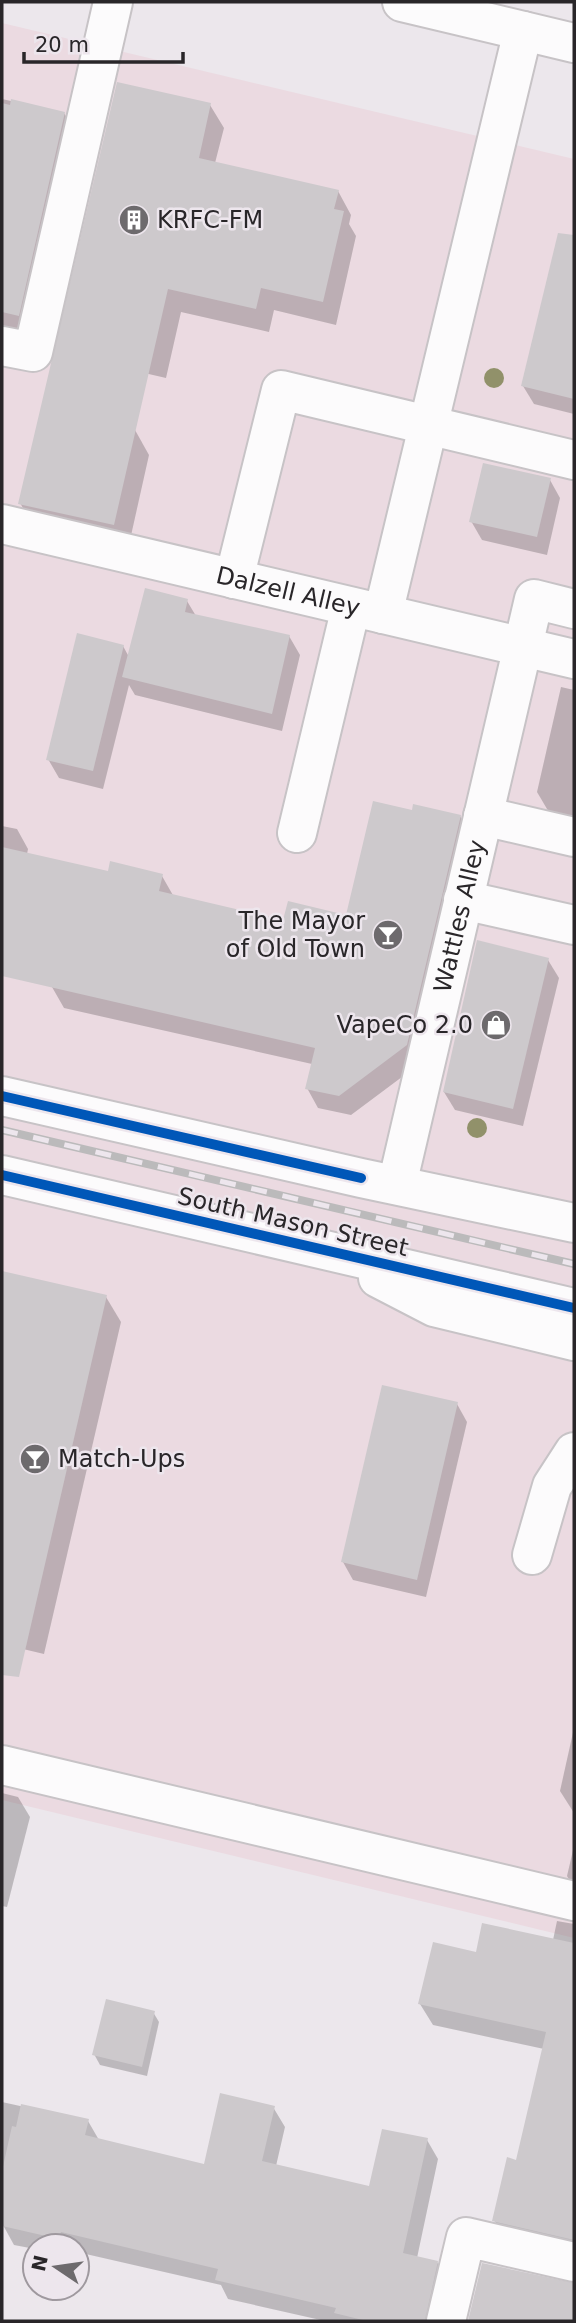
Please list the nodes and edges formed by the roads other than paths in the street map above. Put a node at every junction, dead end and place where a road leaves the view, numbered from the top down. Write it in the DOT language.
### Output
graph roads {
  1 [pos="113,2"];
  2 [pos="402,2"];
  3 [pos="523,31"];
  4 [pos="574,43"];
  5 [pos="2,345"];
  6 [pos="428,425"];
  7 [pos="574,460"];
  8 [pos="2,524"];
  9 [pos="234,579"];
  10 [pos="574,609"];
  11 [pos="367,610"];
  12 [pos="522,647"];
  13 [pos="574,659"];
  14 [pos="483,816"];
  15 [pos="297,833"];
  16 [pos="574,837"];
  17 [pos="463,900"];
  18 [pos="574,925"];
  19 [pos="2,1096"];
  20 [pos="2,1175"];
  21 [pos="397,1185"];
  22 [pos="572,1212"];
  23 [pos="320,1249"];
  24 [pos="574,1308"];
  25 [pos="574,1341"];
  26 [pos="574,1452"];
  27 [pos="532,1555"];
  28 [pos="2,1765"];
  29 [pos="574,1901"];
  30 [pos="574,2262"];
  31 [pos="446,2321"];
  1 -- 5 [label="main road"];
  2 -- 3 [label="main road"];
  3 -- 4 [label="main road"];
  3 -- 6 [label="main road"];
  6 -- 7 [label="main road"];
  6 -- 9 [label="main road"];
  6 -- 11 [label="main road"];
  8 -- 9 [label="main road, Dalzell Alley"];
  9 -- 11 [label="main road, Dalzell Alley"];
  10 -- 12 [label="main road, Wattles Alley"];
  11 -- 12 [label="main road, Dalzell Alley"];
  11 -- 15 [label="main road"];
  12 -- 13 [label="main road, Dalzell Alley"];
  12 -- 14 [label="main road, Wattles Alley"];
  14 -- 16 [label="main road"];
  14 -- 17 [label="main road, Wattles Alley"];
  17 -- 18 [label="main road"];
  17 -- 21 [label="main road, Wattles Alley"];
  19 -- 21 [label="main road"];
  20 -- 23 [label="main road, South Mason Street"];
  21 -- 22 [label="main road"];
  23 -- 24 [label="main road, South Mason Street"];
  23 -- 25 [label="main road"];
  26 -- 27 [label="main road"];
  28 -- 29 [label="main road"];
  30 -- 31 [label="main road"];
}
